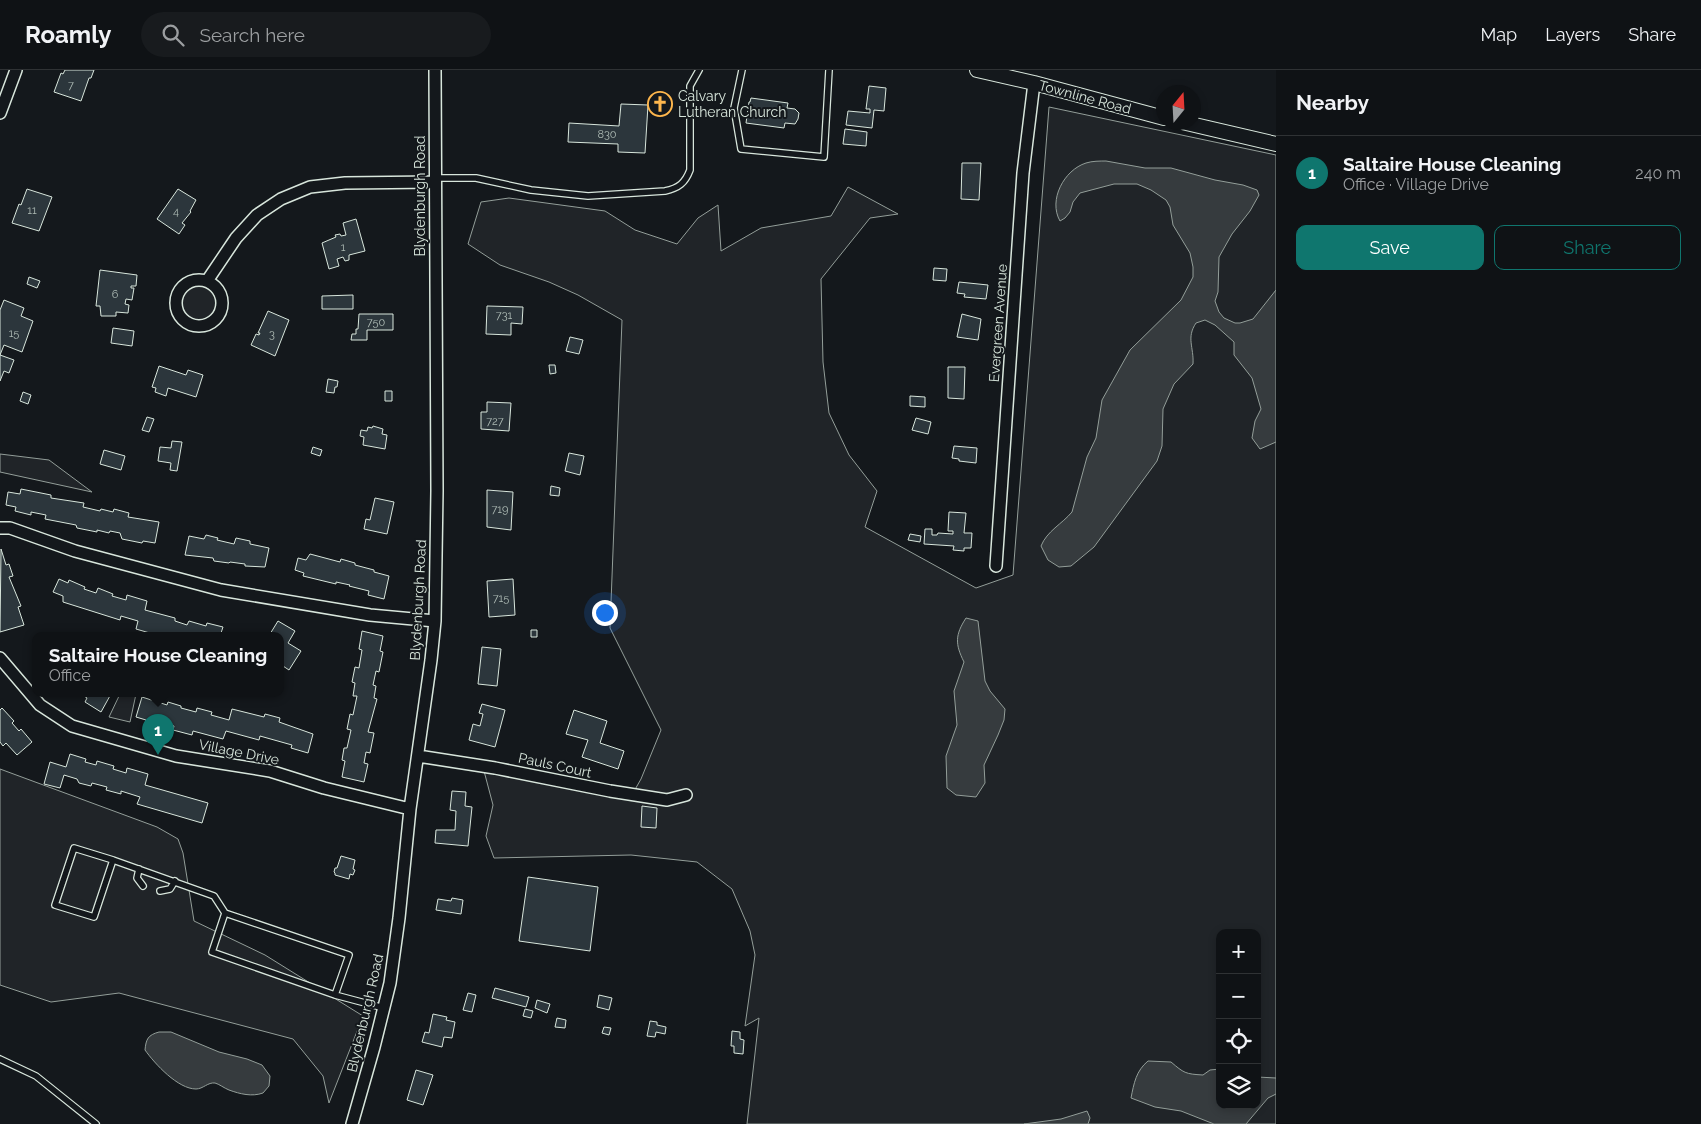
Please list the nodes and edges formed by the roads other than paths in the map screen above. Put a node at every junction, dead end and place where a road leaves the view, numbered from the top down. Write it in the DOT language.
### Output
graph roads {
  1 [pos="16,70"];
  2 [pos="435,70"];
  3 [pos="700,70"];
  4 [pos="742,70"];
  5 [pos="829,70"];
  6 [pos="977,70"];
  7 [pos="1016,74"];
  8 [pos="1034,83"];
  9 [pos="0,113"];
  10 [pos="1156,116"];
  11 [pos="1201,126"];
  12 [pos="1276,144"];
  13 [pos="435,180"];
  14 [pos="208,281"];
  15 [pos="0,528"];
  16 [pos="996,566"];
  17 [pos="435,621"];
  18 [pos="0,658"];
  19 [pos="32,696"];
  20 [pos="33,697"];
  21 [pos="418,756"];
  22 [pos="686,795"];
  23 [pos="410,809"];
  24 [pos="113,860"];
  25 [pos="139,869"];
  26 [pos="175,881"];
  27 [pos="143,886"];
  28 [pos="160,891"];
  29 [pos="225,913"];
  30 [pos="335,995"];
  31 [pos="384,1008"];
  32 [pos="0,1059"];
  33 [pos="96,1124"];
  34 [pos="352,1124"];
  1 -- 9 [label="street"];
  2 -- 13 [label="street, Blydenburgh Road"];
  3 -- 13 [label="lane"];
  4 -- 5 [label="lane"];
  6 -- 7 [label="street, Townline Road"];
  7 -- 8 [label="street, Townline Road"];
  8 -- 10 [label="street, Townline Road"];
  8 -- 16 [label="street, Evergreen Avenue"];
  11 -- 12 [label="street"];
  13 -- 14 [label="street"];
  13 -- 17 [label="street, Blydenburgh Road"];
  14 -- 14 [label="street"];
  15 -- 17 [label="street"];
  17 -- 21 [label="street, Blydenburgh Road"];
  18 -- 19 [label="street, Village Drive"];
  20 -- 23 [label="street, Village Drive"];
  21 -- 22 [label="street, Pauls Court"];
  21 -- 23 [label="street, Blydenburgh Road"];
  23 -- 31 [label="street, Blydenburgh Road"];
  24 -- 24 [label="lane"];
  24 -- 25 [label="lane"];
  25 -- 26 [label="lane"];
  25 -- 27 [label="lane"];
  26 -- 28 [label="lane"];
  26 -- 29 [label="lane"];
  29 -- 30 [label="lane"];
  29 -- 30 [label="lane"];
  30 -- 31 [label="lane"];
  31 -- 34 [label="street, Blydenburgh Road"];
  32 -- 33 [label="lane"];
}
